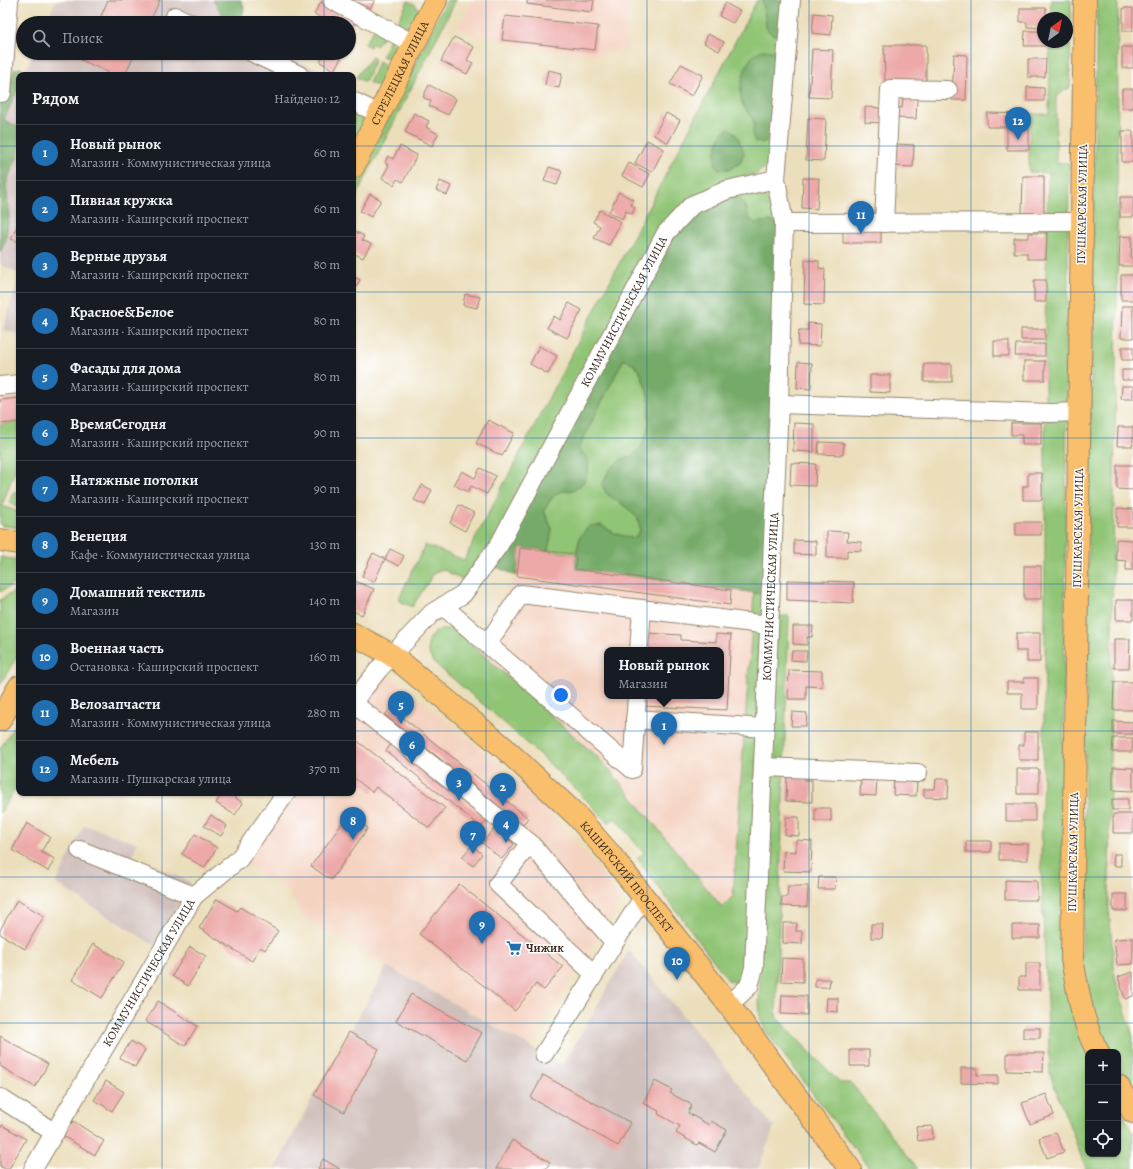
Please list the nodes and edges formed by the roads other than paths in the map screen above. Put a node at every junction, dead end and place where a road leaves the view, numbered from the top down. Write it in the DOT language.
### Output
graph roads {
  1 [pos="9,0"];
  2 [pos="332,0"];
  3 [pos="436,0"];
  4 [pos="791,0"];
  5 [pos="1085,0"];
  6 [pos="414,44"];
  7 [pos="268,60"];
  8 [pos="293,72"];
  9 [pos="948,90"];
  10 [pos="0,93"];
  11 [pos="356,102"];
  12 [pos="379,114"];
  13 [pos="356,161"];
  14 [pos="776,179"];
  15 [pos="1082,222"];
  16 [pos="784,223"];
  17 [pos="884,223"];
  18 [pos="16,384"];
  19 [pos="0,386"];
  20 [pos="779,404"];
  21 [pos="1079,412"];
  22 [pos="0,540"];
  23 [pos="16,543"];
  24 [pos="443,606"];
  25 [pos="642,609"];
  26 [pos="769,624"];
  27 [pos="356,636"];
  28 [pos="486,644"];
  29 [pos="639,647"];
  30 [pos="392,655"];
  31 [pos="16,693"];
  32 [pos="356,698"];
  33 [pos="636,699"];
  34 [pos="356,704"];
  35 [pos="635,718"];
  36 [pos="0,720"];
  37 [pos="765,728"];
  38 [pos="763,767"];
  39 [pos="918,773"];
  40 [pos="284,796"];
  41 [pos="530,843"];
  42 [pos="80,850"];
  43 [pos="194,896"];
  44 [pos="644,896"];
  45 [pos="614,942"];
  46 [pos="594,974"];
  47 [pos="729,1006"];
  48 [pos="1097,1049"];
  49 [pos="544,1054"];
  50 [pos="1121,1091"];
  51 [pos="0,1098"];
  52 [pos="1133,1112"];
  53 [pos="55,1133"];
  54 [pos="33,1169"];
  55 [pos="850,1169"];
  1 -- 10 [label="street"];
  2 -- 6 [label="street"];
  3 -- 6 [label="main road, СТРЕЛЕЦКАЯ УЛИЦА"];
  4 -- 14 [label="street, КОММУНИСТИЧЕСКАЯ УЛИЦА"];
  5 -- 15 [label="main road, ПУШКАРСКАЯ УЛИЦА"];
  6 -- 12 [label="main road, СТРЕЛЕЦКАЯ УЛИЦА"];
  7 -- 8 [label="street"];
  9 -- 17 [label="street"];
  11 -- 12 [label="street"];
  12 -- 13 [label="main road, СТРЕЛЕЦКАЯ УЛИЦА"];
  14 -- 16 [label="street, КОММУНИСТИЧЕСКАЯ УЛИЦА"];
  14 -- 24 [label="street, КОММУНИСТИЧЕСКАЯ УЛИЦА"];
  15 -- 17 [label="street"];
  15 -- 21 [label="main road, ПУШКАРСКАЯ УЛИЦА"];
  16 -- 17 [label="street"];
  16 -- 20 [label="street, КОММУНИСТИЧЕСКАЯ УЛИЦА"];
  18 -- 19 [label="street"];
  20 -- 21 [label="street"];
  20 -- 26 [label="street, КОММУНИСТИЧЕСКАЯ УЛИЦА"];
  21 -- 48 [label="main road, ПУШКАРСКАЯ УЛИЦА"];
  22 -- 23 [label="main road"];
  24 -- 28 [label="street"];
  24 -- 30 [label="street, КОММУНИСТИЧЕСКАЯ УЛИЦА"];
  25 -- 26 [label="street"];
  25 -- 28 [label="street"];
  25 -- 29 [label="street"];
  26 -- 37 [label="street, КОММУНИСТИЧЕСКАЯ УЛИЦА"];
  27 -- 30 [label="main road, КАШИРСКИЙ ПРОСПЕКТ"];
  28 -- 35 [label="street"];
  30 -- 32 [label="street, КОММУНИСТИЧЕСКАЯ УЛИЦА"];
  30 -- 44 [label="main road, КАШИРСКИЙ ПРОСПЕКТ"];
  31 -- 36 [label="main road"];
  33 -- 35 [label="street"];
  34 -- 41 [label="street"];
  35 -- 37 [label="street"];
  37 -- 38 [label="street, КОММУНИСТИЧЕСКАЯ УЛИЦА"];
  38 -- 39 [label="street"];
  38 -- 47 [label="street, КОММУНИСТИЧЕСКАЯ УЛИЦА"];
  40 -- 43 [label="street, КОММУНИСТИЧЕСКАЯ УЛИЦА"];
  41 -- 45 [label="street"];
  41 -- 46 [label="street"];
  42 -- 43 [label="street"];
  43 -- 53 [label="street, КОММУНИСТИЧЕСКАЯ УЛИЦА"];
  44 -- 45 [label="street"];
  44 -- 47 [label="main road, КАШИРСКИЙ ПРОСПЕКТ"];
  45 -- 46 [label="street"];
  46 -- 49 [label="street"];
  47 -- 55 [label="main road, КАШИРСКИЙ ПРОСПЕКТ"];
  50 -- 52 [label="main road"];
  51 -- 53 [label="street"];
  53 -- 54 [label="street, КОММУНИСТИЧЕСКАЯ УЛИЦА"];
}
